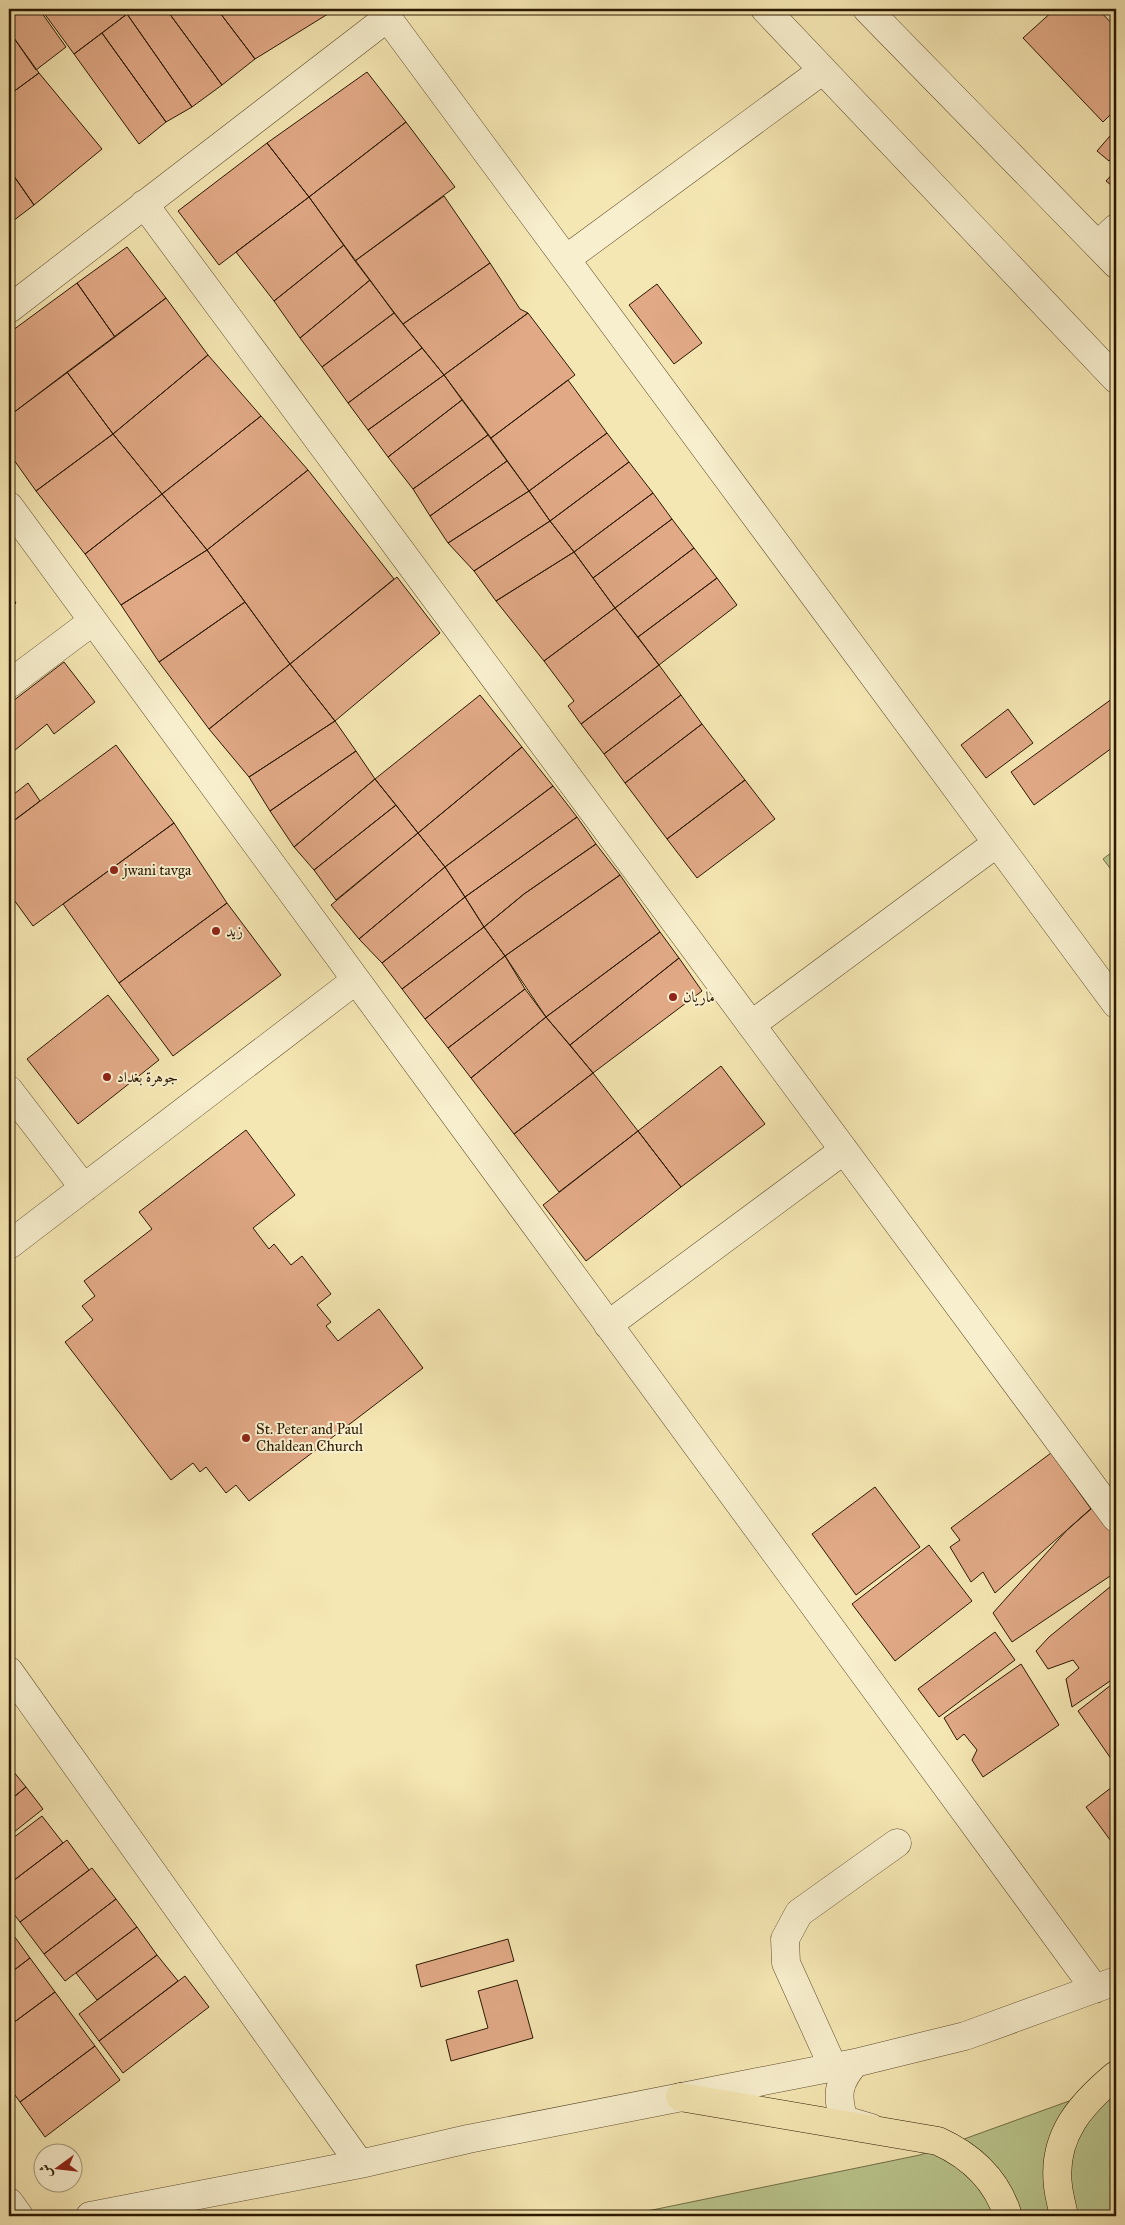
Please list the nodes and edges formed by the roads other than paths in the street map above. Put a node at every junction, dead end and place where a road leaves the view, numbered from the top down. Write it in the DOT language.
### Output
graph roads {
  1 [pos="765,9"];
  2 [pos="867,9"];
  3 [pos="384,13"];
  4 [pos="823,70"];
  5 [pos="144,204"];
  6 [pos="1113,253"];
  7 [pos="566,259"];
  8 [pos="9,309"];
  9 [pos="1116,379"];
  10 [pos="9,506"];
  11 [pos="93,621"];
  12 [pos="9,684"];
  13 [pos="997,843"];
  14 [pos="356,980"];
  15 [pos="1116,1004"];
  16 [pos="751,1025"];
  17 [pos="9,1090"];
  18 [pos="844,1150"];
  19 [pos="84,1188"];
  20 [pos="9,1245"];
  21 [pos="608,1325"];
  22 [pos="1116,1518"];
  23 [pos="9,1671"];
  24 [pos="897,1843"];
  25 [pos="1106,1985"];
  26 [pos="844,2065"];
  27 [pos="1116,2075"];
  28 [pos="680,2097"];
  29 [pos="872,2128"];
  30 [pos="360,2164"];
  31 [pos="9,2202"];
  32 [pos="19,2216"];
  33 [pos="90,2216"];
  34 [pos="1008,2216"];
  35 [pos="1064,2216"];
  1 -- 4 [label="street"];
  2 -- 6 [label="street"];
  3 -- 5 [label="street"];
  3 -- 7 [label="street"];
  4 -- 7 [label="street"];
  4 -- 9 [label="street"];
  5 -- 8 [label="street"];
  5 -- 16 [label="street"];
  7 -- 13 [label="street"];
  10 -- 11 [label="street"];
  11 -- 12 [label="street"];
  11 -- 14 [label="street"];
  13 -- 15 [label="street"];
  13 -- 16 [label="street"];
  14 -- 19 [label="street"];
  14 -- 21 [label="street"];
  16 -- 18 [label="street"];
  17 -- 19 [label="street"];
  18 -- 21 [label="street"];
  18 -- 22 [label="street"];
  19 -- 20 [label="street"];
  21 -- 25 [label="street"];
  23 -- 30 [label="street"];
  24 -- 26 [label="street"];
  25 -- 26 [label="street"];
  26 -- 28 [label="street"];
  26 -- 29 [label="street"];
  27 -- 35 [label="highway"];
  28 -- 29 [label="highway"];
  28 -- 30 [label="street"];
  29 -- 34 [label="highway"];
  30 -- 33 [label="street"];
  31 -- 32 [label="street"];
}
